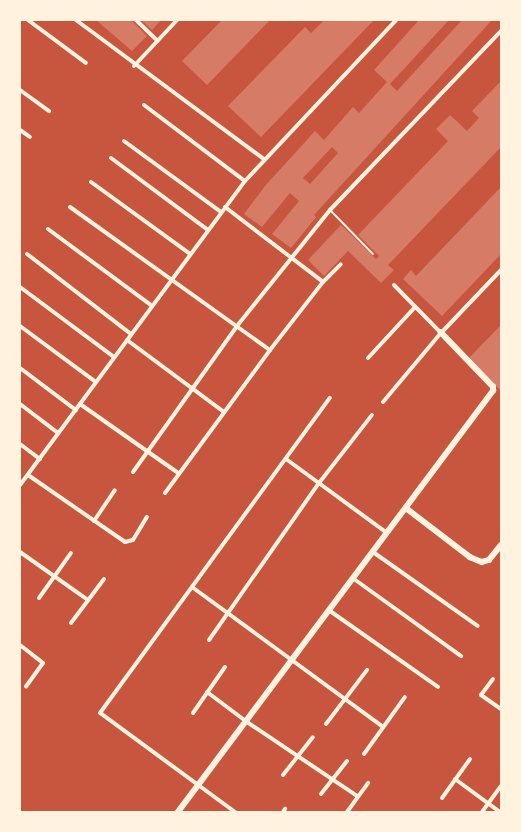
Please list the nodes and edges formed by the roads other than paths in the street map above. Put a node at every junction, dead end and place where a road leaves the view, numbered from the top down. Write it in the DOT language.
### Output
graph roads {
  1 [pos="28,20"];
  2 [pos="76,20"];
  3 [pos="136,20"];
  4 [pos="178,20"];
  5 [pos="396,20"];
  6 [pos="501,31"];
  7 [pos="158,41"];
  8 [pos="86,63"];
  9 [pos="134,66"];
  10 [pos="20,90"];
  11 [pos="144,105"];
  12 [pos="49,111"];
  13 [pos="20,130"];
  14 [pos="30,138"];
  15 [pos="124,141"];
  16 [pos="112,158"];
  17 [pos="264,159"];
  18 [pos="245,181"];
  19 [pos="91,182"];
  20 [pos="70,206"];
  21 [pos="225,207"];
  22 [pos="330,210"];
  23 [pos="221,212"];
  24 [pos="48,229"];
  25 [pos="208,230"];
  26 [pos="28,254"];
  27 [pos="190,254"];
  28 [pos="374,254"];
  29 [pos="292,257"];
  30 [pos="341,264"];
  31 [pos="501,270"];
  32 [pos="171,280"];
  33 [pos="323,282"];
  34 [pos="394,285"];
  35 [pos="20,287"];
  36 [pos="152,306"];
  37 [pos="416,308"];
  38 [pos="20,326"];
  39 [pos="237,326"];
  40 [pos="441,333"];
  41 [pos="131,334"];
  42 [pos="127,340"];
  43 [pos="270,350"];
  44 [pos="114,357"];
  45 [pos="368,358"];
  46 [pos="20,368"];
  47 [pos="96,382"];
  48 [pos="192,388"];
  49 [pos="330,398"];
  50 [pos="383,402"];
  51 [pos="20,404"];
  52 [pos="80,404"];
  53 [pos="76,410"];
  54 [pos="224,412"];
  55 [pos="372,415"];
  56 [pos="58,433"];
  57 [pos="20,444"];
  58 [pos="147,452"];
  59 [pos="40,458"];
  60 [pos="286,458"];
  61 [pos="133,472"];
  62 [pos="178,473"];
  63 [pos="28,475"];
  64 [pos="319,483"];
  65 [pos="20,485"];
  66 [pos="115,490"];
  67 [pos="165,493"];
  68 [pos="406,508"];
  69 [pos="147,517"];
  70 [pos="94,521"];
  71 [pos="387,533"];
  72 [pos="501,545"];
  73 [pos="20,552"];
  74 [pos="373,552"];
  75 [pos="71,553"];
  76 [pos="54,576"];
  77 [pos="104,579"];
  78 [pos="354,579"];
  79 [pos="192,587"];
  80 [pos="38,598"];
  81 [pos="88,600"];
  82 [pos="330,611"];
  83 [pos="228,612"];
  84 [pos="71,623"];
  85 [pos="478,626"];
  86 [pos="209,640"];
  87 [pos="20,645"];
  88 [pos="461,656"];
  89 [pos="293,660"];
  90 [pos="225,667"];
  91 [pos="367,670"];
  92 [pos="493,678"];
  93 [pos="26,686"];
  94 [pos="438,687"];
  95 [pos="207,692"];
  96 [pos="404,697"];
  97 [pos="345,698"];
  98 [pos="501,709"];
  99 [pos="193,713"];
  100 [pos="247,722"];
  101 [pos="326,724"];
  102 [pos="382,726"];
  103 [pos="313,737"];
  104 [pos="364,754"];
  105 [pos="298,757"];
  106 [pos="470,759"];
  107 [pos="347,761"];
  108 [pos="283,775"];
  109 [pos="455,779"];
  110 [pos="332,780"];
  111 [pos="368,783"];
  112 [pos="198,785"];
  113 [pos="501,786"];
  114 [pos="321,794"];
  115 [pos="357,796"];
  116 [pos="442,798"];
  117 [pos="488,803"];
  118 [pos="178,812"];
  119 [pos="235,812"];
  120 [pos="347,812"];
  121 [pos="482,812"];
  122 [pos="500,812"];
  1 -- 8 [label="street"];
  2 -- 9 [label="street"];
  3 -- 7 [label="street"];
  4 -- 7 [label="street"];
  5 -- 17 [label="street"];
  6 -- 22 [label="street"];
  7 -- 9 [label="street"];
  9 -- 17 [label="street"];
  10 -- 12 [label="street"];
  11 -- 18 [label="street"];
  13 -- 14 [label="street"];
  15 -- 23 [label="street"];
  16 -- 25 [label="street"];
  17 -- 18 [label="street"];
  18 -- 21 [label="street"];
  19 -- 27 [label="street"];
  20 -- 32 [label="street"];
  21 -- 23 [label="street"];
  21 -- 29 [label="street"];
  22 -- 28 [label="lane"];
  22 -- 29 [label="street"];
  23 -- 25 [label="street"];
  24 -- 36 [label="street"];
  25 -- 27 [label="street"];
  26 -- 41 [label="street"];
  27 -- 32 [label="street"];
  29 -- 33 [label="street"];
  29 -- 39 [label="street"];
  30 -- 33 [label="street"];
  31 -- 40 [label="street"];
  32 -- 36 [label="street"];
  32 -- 39 [label="street"];
  33 -- 43 [label="street"];
  34 -- 37 [label="street"];
  35 -- 44 [label="street"];
  36 -- 41 [label="street"];
  37 -- 40 [label="street"];
  37 -- 45 [label="street"];
  38 -- 47 [label="street"];
  39 -- 43 [label="street"];
  39 -- 48 [label="street"];
  40 -- 50 [label="street"];
  40 -- 68 [label="street"];
  41 -- 42 [label="street"];
  42 -- 44 [label="street"];
  42 -- 48 [label="street"];
  43 -- 54 [label="street"];
  44 -- 47 [label="street"];
  46 -- 53 [label="street"];
  47 -- 52 [label="street"];
  48 -- 54 [label="street"];
  48 -- 58 [label="street"];
  49 -- 60 [label="street"];
  51 -- 56 [label="street"];
  52 -- 53 [label="street"];
  52 -- 58 [label="street"];
  53 -- 56 [label="street"];
  54 -- 62 [label="street"];
  55 -- 64 [label="street"];
  56 -- 59 [label="street"];
  57 -- 59 [label="street"];
  58 -- 61 [label="street"];
  58 -- 62 [label="street"];
  59 -- 63 [label="street"];
  60 -- 64 [label="street"];
  60 -- 79 [label="street"];
  62 -- 67 [label="street"];
  63 -- 65 [label="street"];
  63 -- 70 [label="street"];
  64 -- 71 [label="street"];
  64 -- 83 [label="street"];
  66 -- 70 [label="street"];
  68 -- 71 [label="street"];
  68 -- 72 [label="street"];
  69 -- 70 [label="street"];
  71 -- 74 [label="street"];
  73 -- 76 [label="street"];
  74 -- 78 [label="street"];
  74 -- 85 [label="street"];
  75 -- 76 [label="street"];
  76 -- 80 [label="street"];
  76 -- 81 [label="street"];
  77 -- 81 [label="street"];
  78 -- 82 [label="street"];
  78 -- 88 [label="street"];
  79 -- 83 [label="street"];
  79 -- 112 [label="street"];
  81 -- 84 [label="street"];
  82 -- 89 [label="street"];
  82 -- 94 [label="street"];
  83 -- 86 [label="street"];
  83 -- 89 [label="street"];
  87 -- 93 [label="street"];
  89 -- 97 [label="street"];
  89 -- 100 [label="street"];
  90 -- 95 [label="street"];
  91 -- 97 [label="street"];
  92 -- 98 [label="street"];
  95 -- 99 [label="street"];
  95 -- 100 [label="street"];
  96 -- 102 [label="street"];
  97 -- 101 [label="street"];
  97 -- 102 [label="street"];
  100 -- 105 [label="street"];
  100 -- 112 [label="street"];
  102 -- 104 [label="street"];
  103 -- 105 [label="street"];
  105 -- 108 [label="street"];
  105 -- 110 [label="street"];
  106 -- 109 [label="street"];
  107 -- 110 [label="street"];
  109 -- 116 [label="street"];
  109 -- 117 [label="street"];
  110 -- 114 [label="street"];
  110 -- 115 [label="street"];
  111 -- 115 [label="street"];
  112 -- 118 [label="street"];
  112 -- 119 [label="street"];
  113 -- 117 [label="street"];
  115 -- 120 [label="street"];
  117 -- 121 [label="street"];
  117 -- 122 [label="street"];
}
